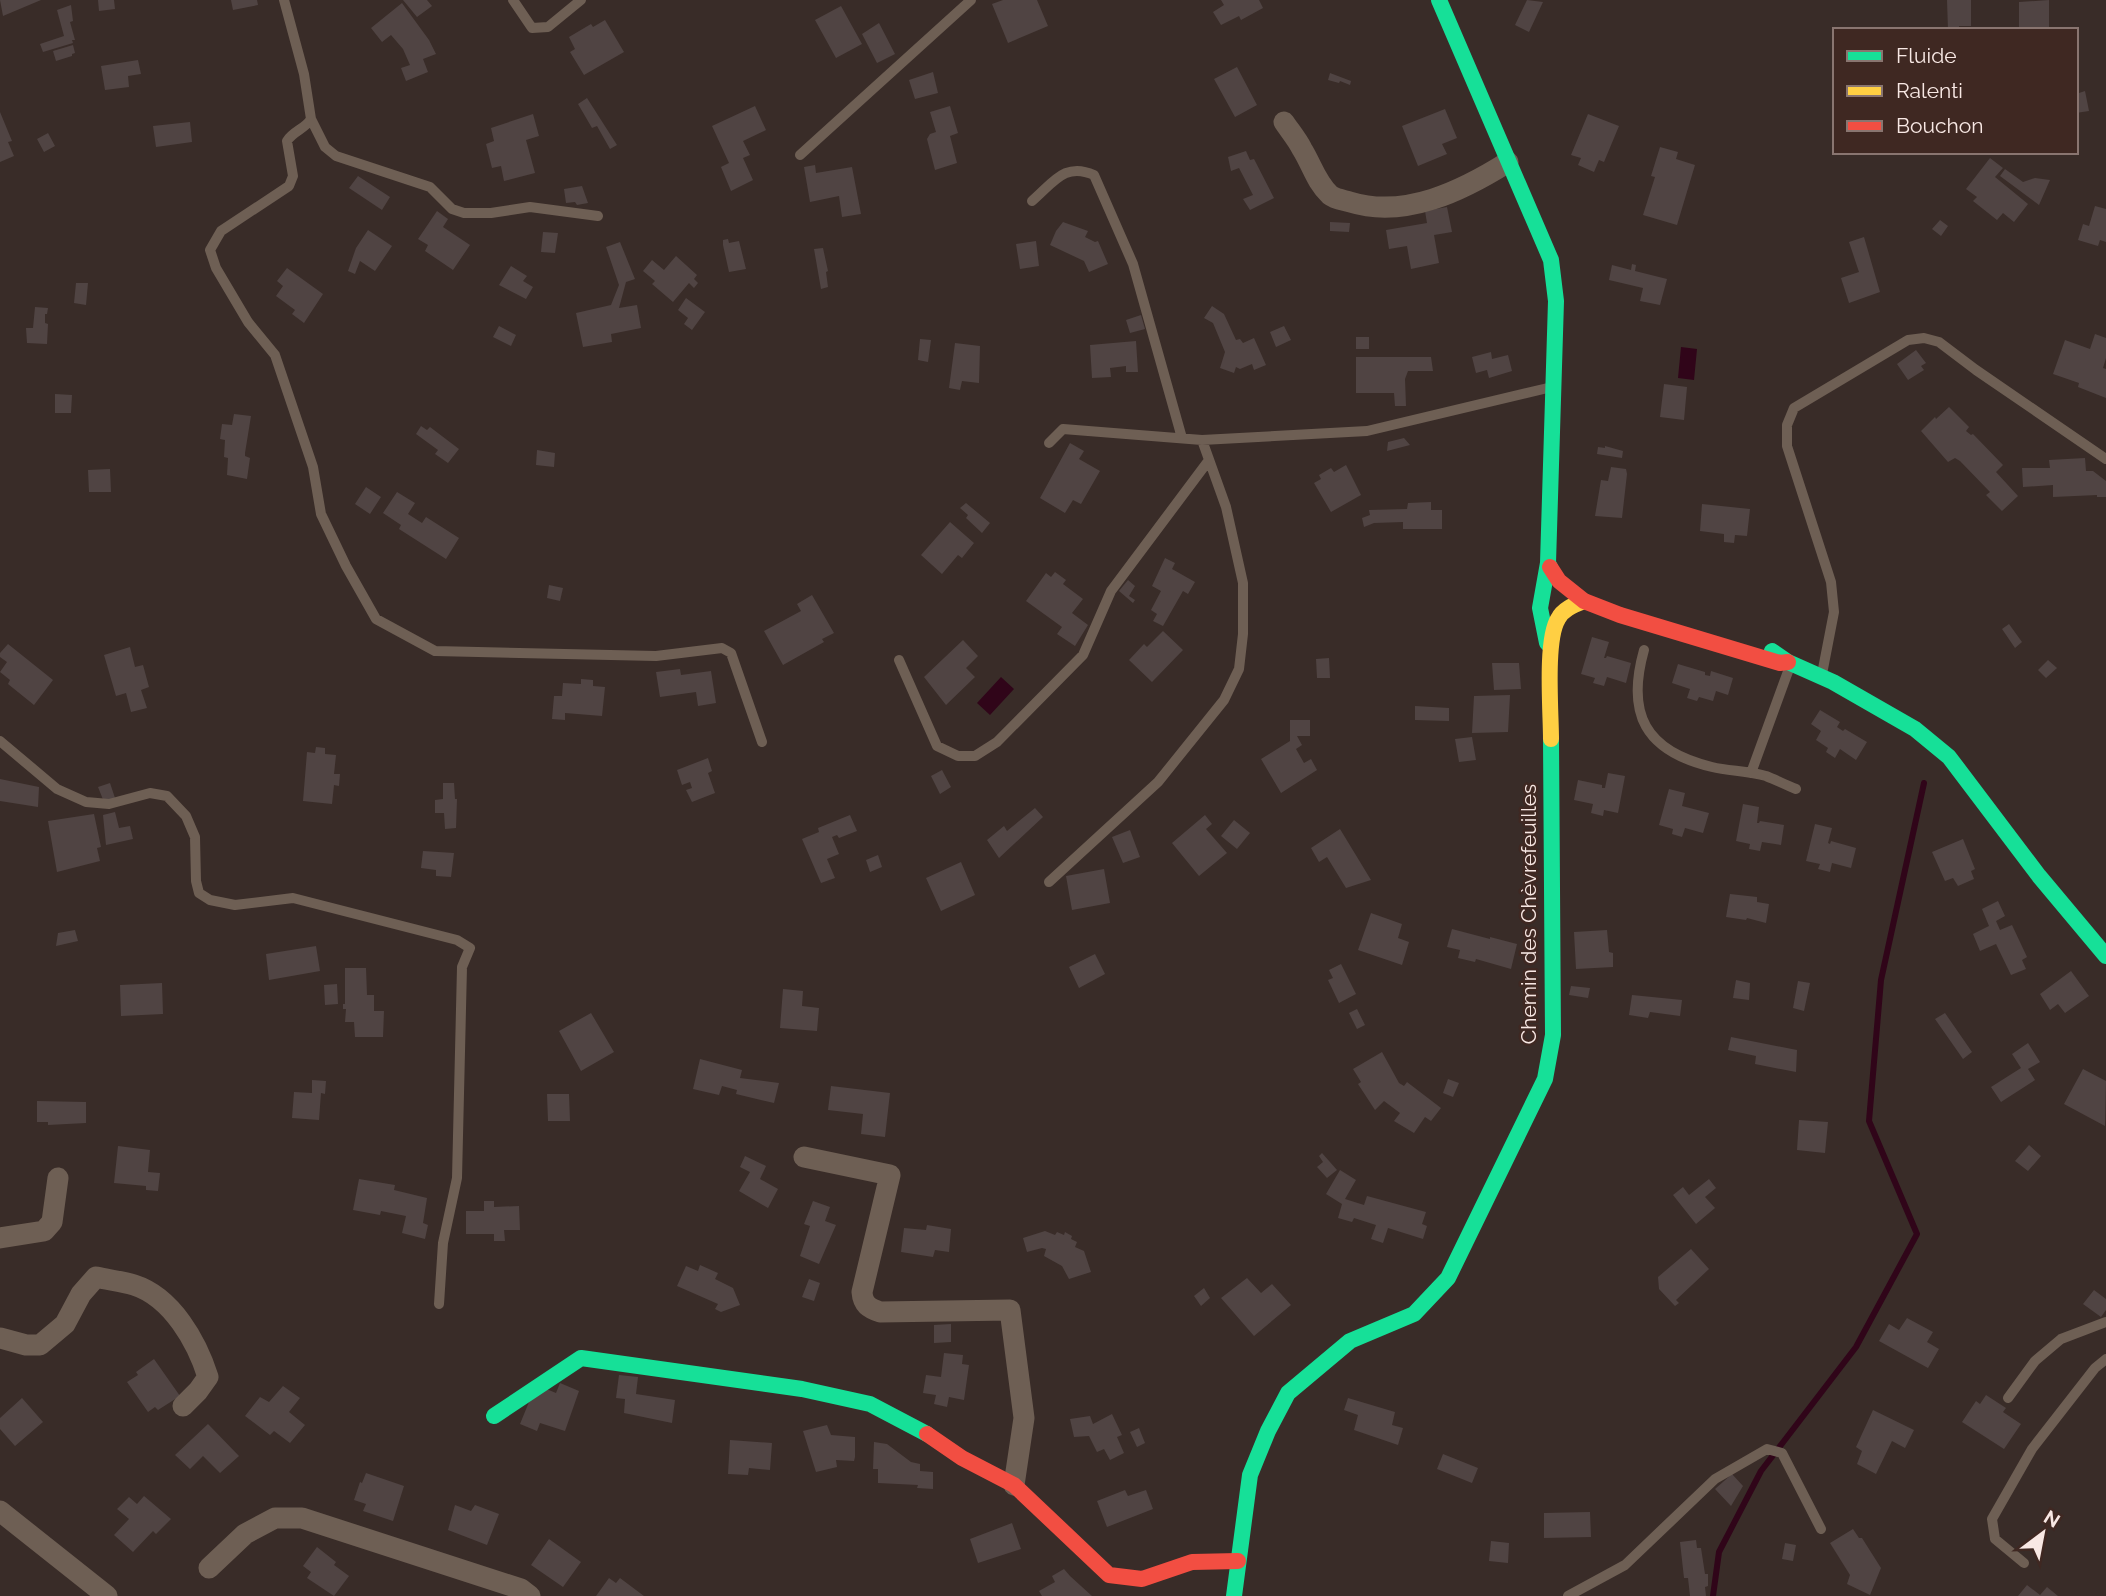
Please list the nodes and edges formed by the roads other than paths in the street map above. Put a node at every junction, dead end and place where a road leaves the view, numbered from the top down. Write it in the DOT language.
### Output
graph roads {
  1 [pos="284,0"];
  2 [pos="513,0"];
  3 [pos="581,0"];
  4 [pos="971,0"];
  5 [pos="1439,0"];
  6 [pos="311,119"];
  7 [pos="1284,122"];
  8 [pos="800,156"];
  9 [pos="1508,162"];
  10 [pos="1032,201"];
  11 [pos="597,216"];
  12 [pos="1553,387"];
  13 [pos="1182,438"];
  14 [pos="1202,440"];
  15 [pos="1049,443"];
  16 [pos="2106,459"];
  17 [pos="1209,460"];
  18 [pos="1549,517"];
  19 [pos="1548,563"];
  20 [pos="1559,581"];
  21 [pos="1606,593"];
  22 [pos="1584,601"];
  23 [pos="1555,621"];
  24 [pos="1644,650"];
  25 [pos="899,660"];
  26 [pos="1550,661"];
  27 [pos="1790,663"];
  28 [pos="1822,677"];
  29 [pos="0,741"];
  30 [pos="762,743"];
  31 [pos="1751,773"];
  32 [pos="1796,789"];
  33 [pos="1049,882"];
  34 [pos="2106,956"];
  35 [pos="804,1157"];
  36 [pos="58,1178"];
  37 [pos="0,1238"];
  38 [pos="439,1304"];
  39 [pos="2106,1322"];
  40 [pos="0,1338"];
  41 [pos="2106,1359"];
  42 [pos="2008,1398"];
  43 [pos="183,1406"];
  44 [pos="494,1416"];
  45 [pos="1014,1485"];
  46 [pos="0,1511"];
  47 [pos="1821,1529"];
  48 [pos="1238,1561"];
  49 [pos="2024,1563"];
  50 [pos="209,1568"];
  51 [pos="107,1596"];
  52 [pos="530,1596"];
  53 [pos="1234,1596"];
  54 [pos="1568,1596"];
  1 -- 6 [label="lane"];
  2 -- 3 [label="lane"];
  4 -- 8 [label="lane"];
  5 -- 9 [label="street"];
  6 -- 11 [label="lane"];
  6 -- 30 [label="lane"];
  7 -- 9 [label="street"];
  9 -- 12 [label="street"];
  10 -- 13 [label="lane"];
  12 -- 14 [label="lane"];
  12 -- 18 [label="street"];
  13 -- 14 [label="lane"];
  13 -- 15 [label="lane"];
  14 -- 17 [label="lane"];
  16 -- 28 [label="lane"];
  17 -- 25 [label="lane"];
  17 -- 33 [label="lane"];
  18 -- 19 [label="street, Chemin des Chèvrefeuilles"];
  18 -- 20 [label="street, Chemin des Chèvrefeuilles"];
  19 -- 20 [label="street"];
  19 -- 26 [label="street, Chemin des Chèvrefeuilles"];
  20 -- 22 [label="street"];
  20 -- 23 [label="street, Chemin des Chèvrefeuilles"];
  21 -- 27 [label="street"];
  22 -- 23 [label="street"];
  22 -- 27 [label="street"];
  23 -- 26 [label="street, Chemin des Chèvrefeuilles"];
  24 -- 31 [label="lane"];
  26 -- 48 [label="street, Chemin des Chèvrefeuilles"];
  27 -- 28 [label="street"];
  27 -- 31 [label="lane"];
  28 -- 34 [label="street"];
  29 -- 38 [label="lane"];
  31 -- 32 [label="lane"];
  35 -- 45 [label="street"];
  36 -- 37 [label="street"];
  39 -- 42 [label="lane"];
  40 -- 43 [label="street"];
  41 -- 49 [label="lane"];
  44 -- 45 [label="street"];
  45 -- 48 [label="street"];
  46 -- 51 [label="street"];
  47 -- 54 [label="lane"];
  48 -- 53 [label="street, Chemin des Chèvrefeuilles"];
  50 -- 52 [label="street"];
}
